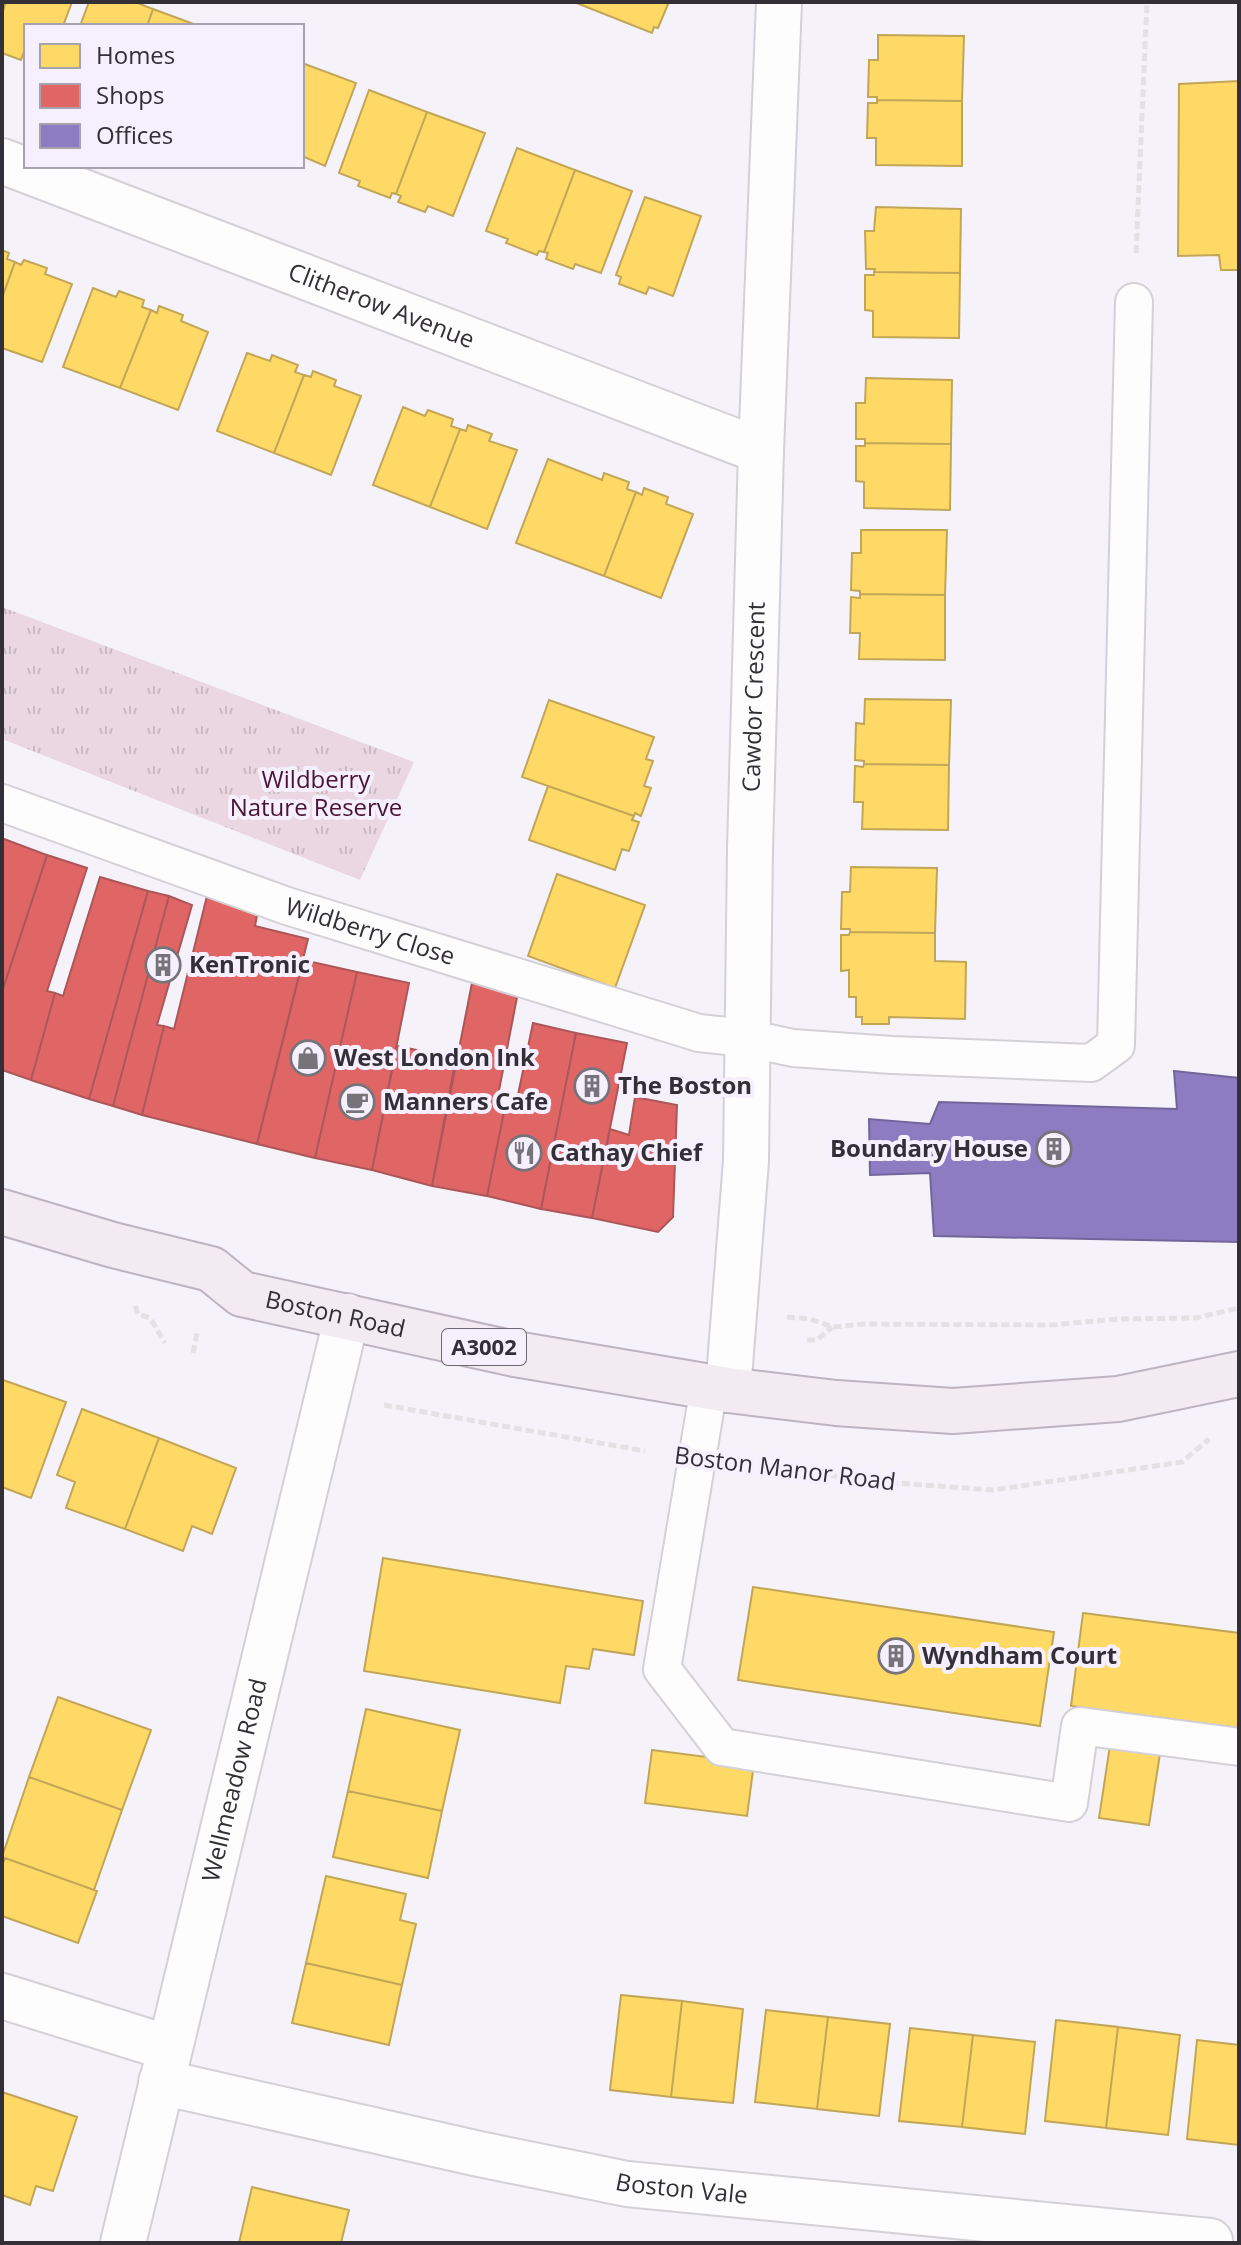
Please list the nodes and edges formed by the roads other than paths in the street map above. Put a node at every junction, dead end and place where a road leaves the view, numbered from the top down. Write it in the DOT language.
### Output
graph roads {
  1 [pos="779,2"];
  2 [pos="2,161"];
  3 [pos="1134,302"];
  4 [pos="761,451"];
  5 [pos="2,803"];
  6 [pos="746,1038"];
  7 [pos="2,1212"];
  8 [pos="347,1316"];
  9 [pos="1220,1378"];
  10 [pos="718,1389"];
  11 [pos="1239,1747"];
  12 [pos="2,1996"];
  13 [pos="165,2065"];
  14 [pos="1210,2241"];
  15 [pos="123,2243"];
  1 -- 4 [label="street, Cawdor Crescent"];
  2 -- 4 [label="street, Clitherow Avenue"];
  3 -- 6 [label="lane, Wildberry Close"];
  4 -- 6 [label="street, Cawdor Crescent"];
  5 -- 6 [label="lane, Wildberry Close"];
  6 -- 10 [label="street, Cawdor Crescent"];
  7 -- 8 [label="main road, Boston Road / A3002"];
  8 -- 10 [label="main road, Boston Road / A3002"];
  8 -- 13 [label="street, Wellmeadow Road"];
  9 -- 10 [label="main road, A3002"];
  10 -- 11 [label="lane"];
  12 -- 13 [label="street, Boston Vale"];
  13 -- 14 [label="street, Boston Vale"];
  13 -- 15 [label="street, Wellmeadow Road"];
}
